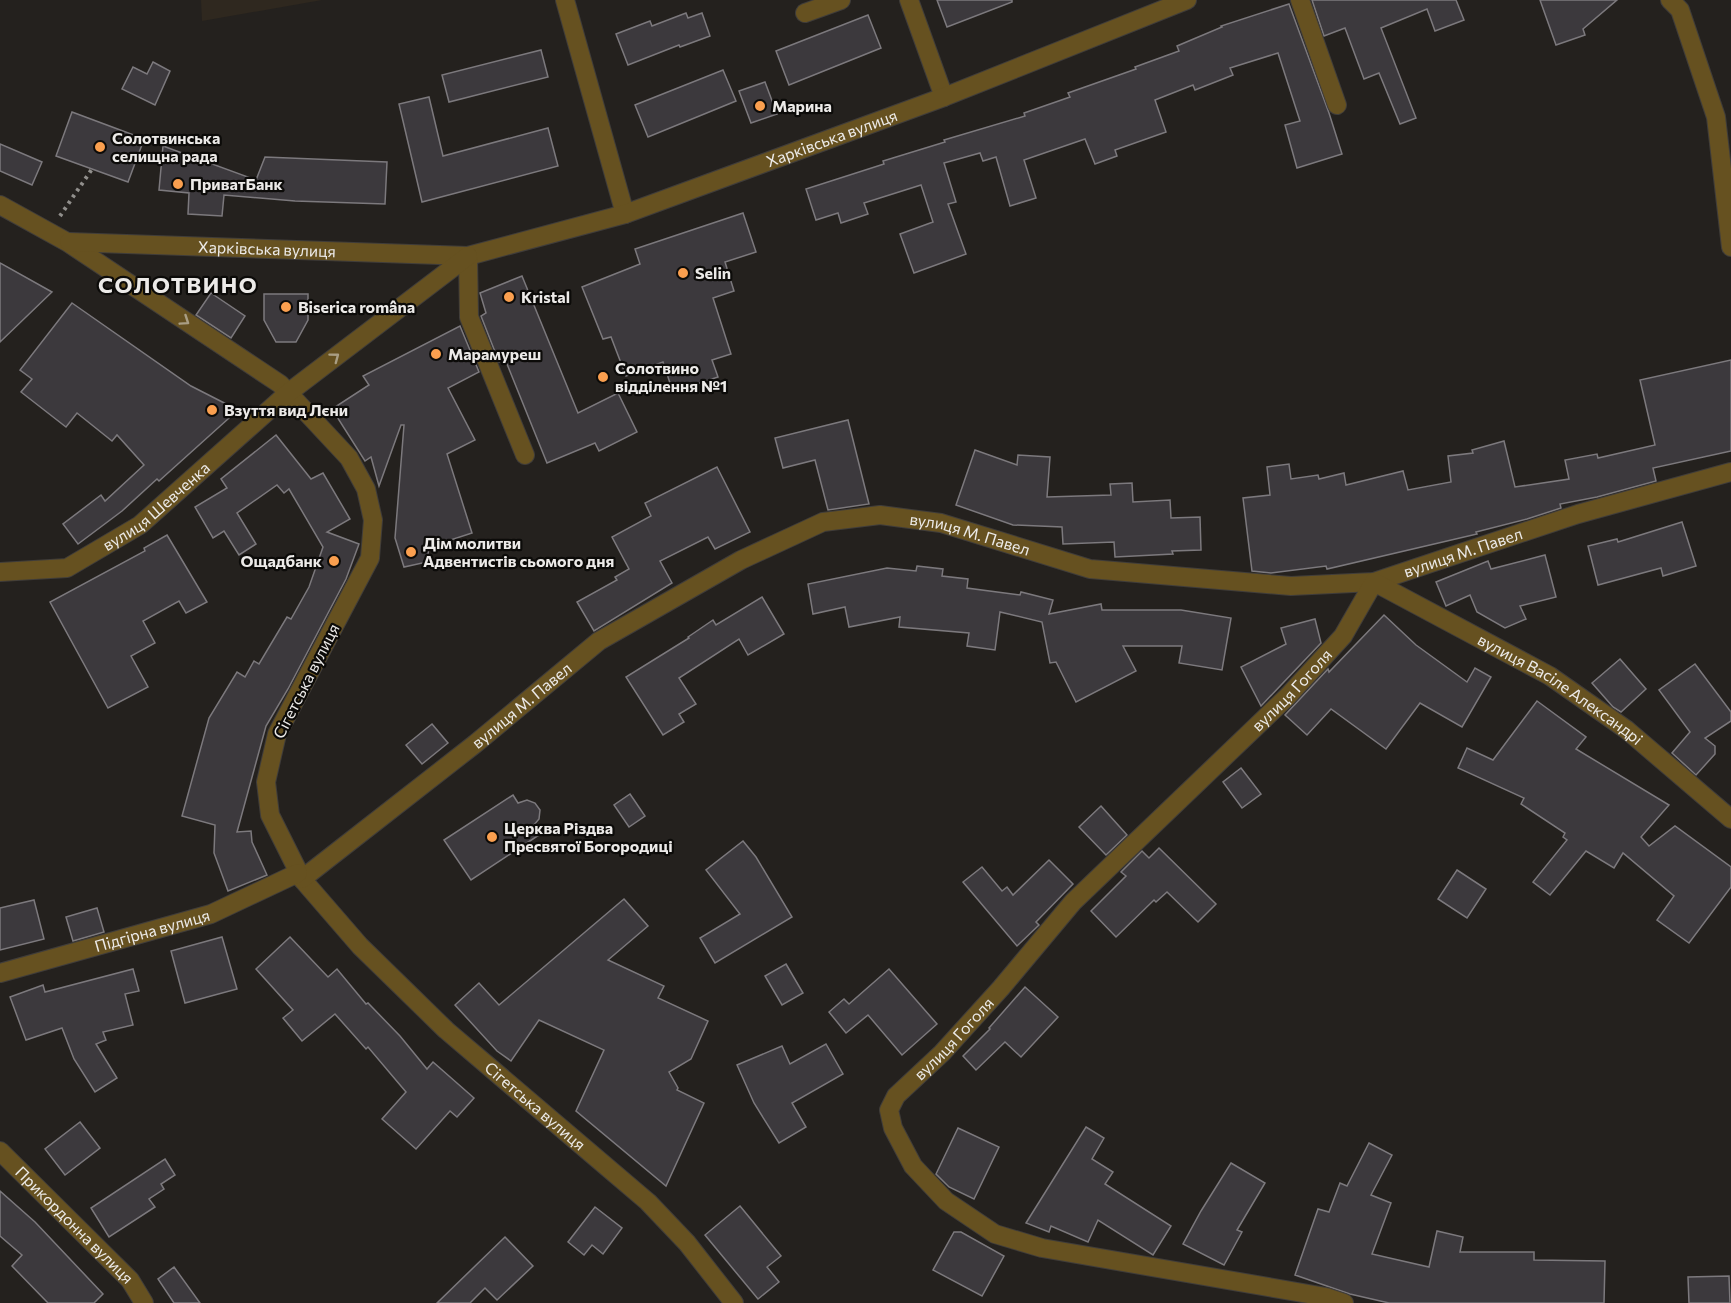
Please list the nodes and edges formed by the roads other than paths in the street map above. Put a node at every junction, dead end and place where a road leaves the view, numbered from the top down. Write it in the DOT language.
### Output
graph roads {
  1 [pos="565,0"];
  2 [pos="841,0"];
  3 [pos="909,0"];
  4 [pos="1187,0"];
  5 [pos="1300,0"];
  6 [pos="1670,0"];
  7 [pos="805,13"];
  8 [pos="944,97"];
  9 [pos="1337,105"];
  10 [pos="0,205"];
  11 [pos="625,214"];
  12 [pos="67,242"];
  13 [pos="1731,247"];
  14 [pos="468,256"];
  15 [pos="288,393"];
  16 [pos="525,455"];
  17 [pos="1731,472"];
  18 [pos="0,572"];
  19 [pos="1374,582"];
  20 [pos="1731,819"];
  21 [pos="300,876"];
  22 [pos="0,974"];
  23 [pos="0,1151"];
  24 [pos="144,1303"];
  25 [pos="734,1303"];
  26 [pos="1344,1303"];
  1 -- 11 [label="street"];
  2 -- 7 [label="street"];
  3 -- 8 [label="street"];
  4 -- 8 [label="street, Харківська вулиця"];
  5 -- 9 [label="street"];
  6 -- 13 [label="street"];
  8 -- 11 [label="street, Харківська вулиця"];
  10 -- 12 [label="street, Сігетська вулиця"];
  11 -- 14 [label="street, Харківська вулиця"];
  12 -- 14 [label="street, Харківська вулиця"];
  12 -- 15 [label="street, Сігетська вулиця, one-way"];
  15 -- 14 [label="street, Харківська вулиця, one-way"];
  14 -- 16 [label="street"];
  15 -- 18 [label="street, вулиця Шевченка"];
  15 -- 21 [label="street, Сігетська вулиця"];
  17 -- 19 [label="street, вулиця М. Павел"];
  19 -- 20 [label="street, вулиця Васіле Александрі"];
  19 -- 21 [label="street, вулиця М. Павел"];
  19 -- 26 [label="street, вулиця Гоголя"];
  21 -- 22 [label="street, Підгірна вулиця"];
  21 -- 25 [label="street, Сігетська вулиця"];
  23 -- 24 [label="street, Прикордонна вулиця"];
}
